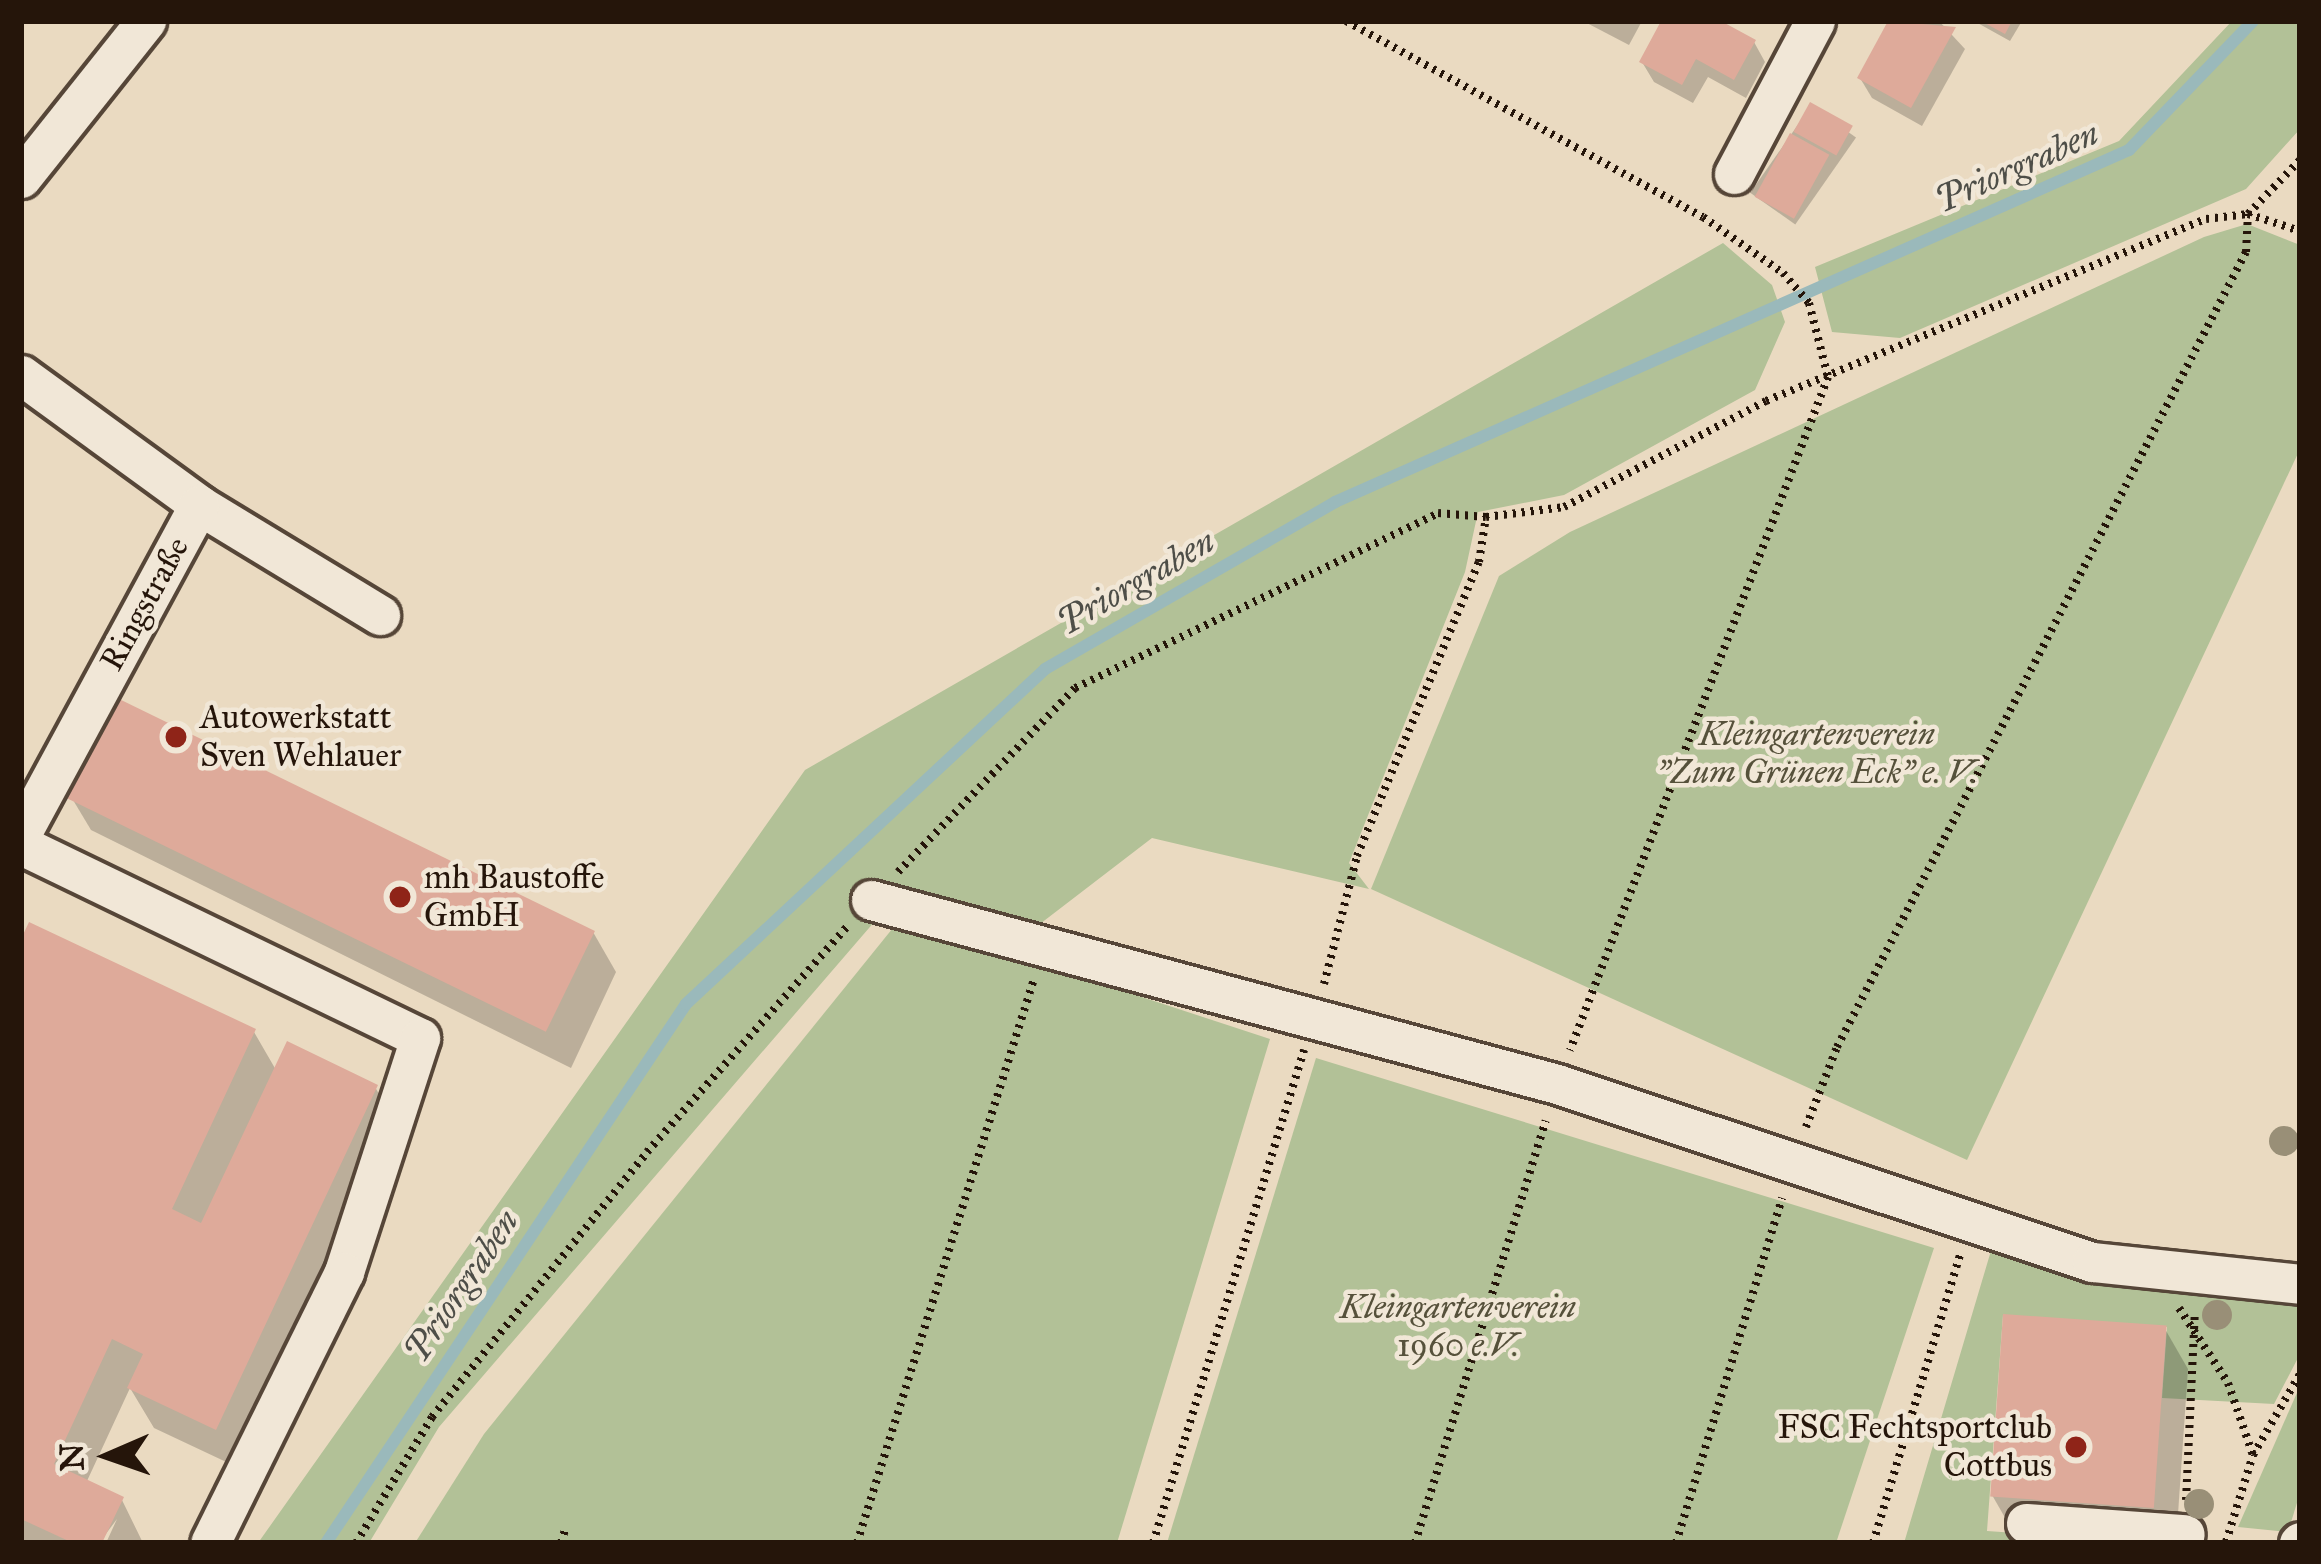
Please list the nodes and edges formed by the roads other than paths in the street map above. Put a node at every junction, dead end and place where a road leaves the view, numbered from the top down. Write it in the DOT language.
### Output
graph roads {
  1 [pos="146,21"];
  2 [pos="1815,21"];
  3 [pos="1734,174"];
  4 [pos="21,178"];
  5 [pos="21,375"];
  6 [pos="200,505"];
  7 [pos="380,615"];
  8 [pos="21,834"];
  9 [pos="21,845"];
  10 [pos="872,900"];
  11 [pos="2300,1284"];
  12 [pos="2026,1523"];
  13 [pos="2185,1534"];
  14 [pos="210,1543"];
  1 -- 4 [label="street"];
  2 -- 3 [label="street"];
  5 -- 6 [label="street, Ringstraße"];
  6 -- 7 [label="street"];
  6 -- 8 [label="street, Ringstraße"];
  9 -- 14 [label="street"];
  10 -- 11 [label="street"];
  12 -- 13 [label="street"];
}
